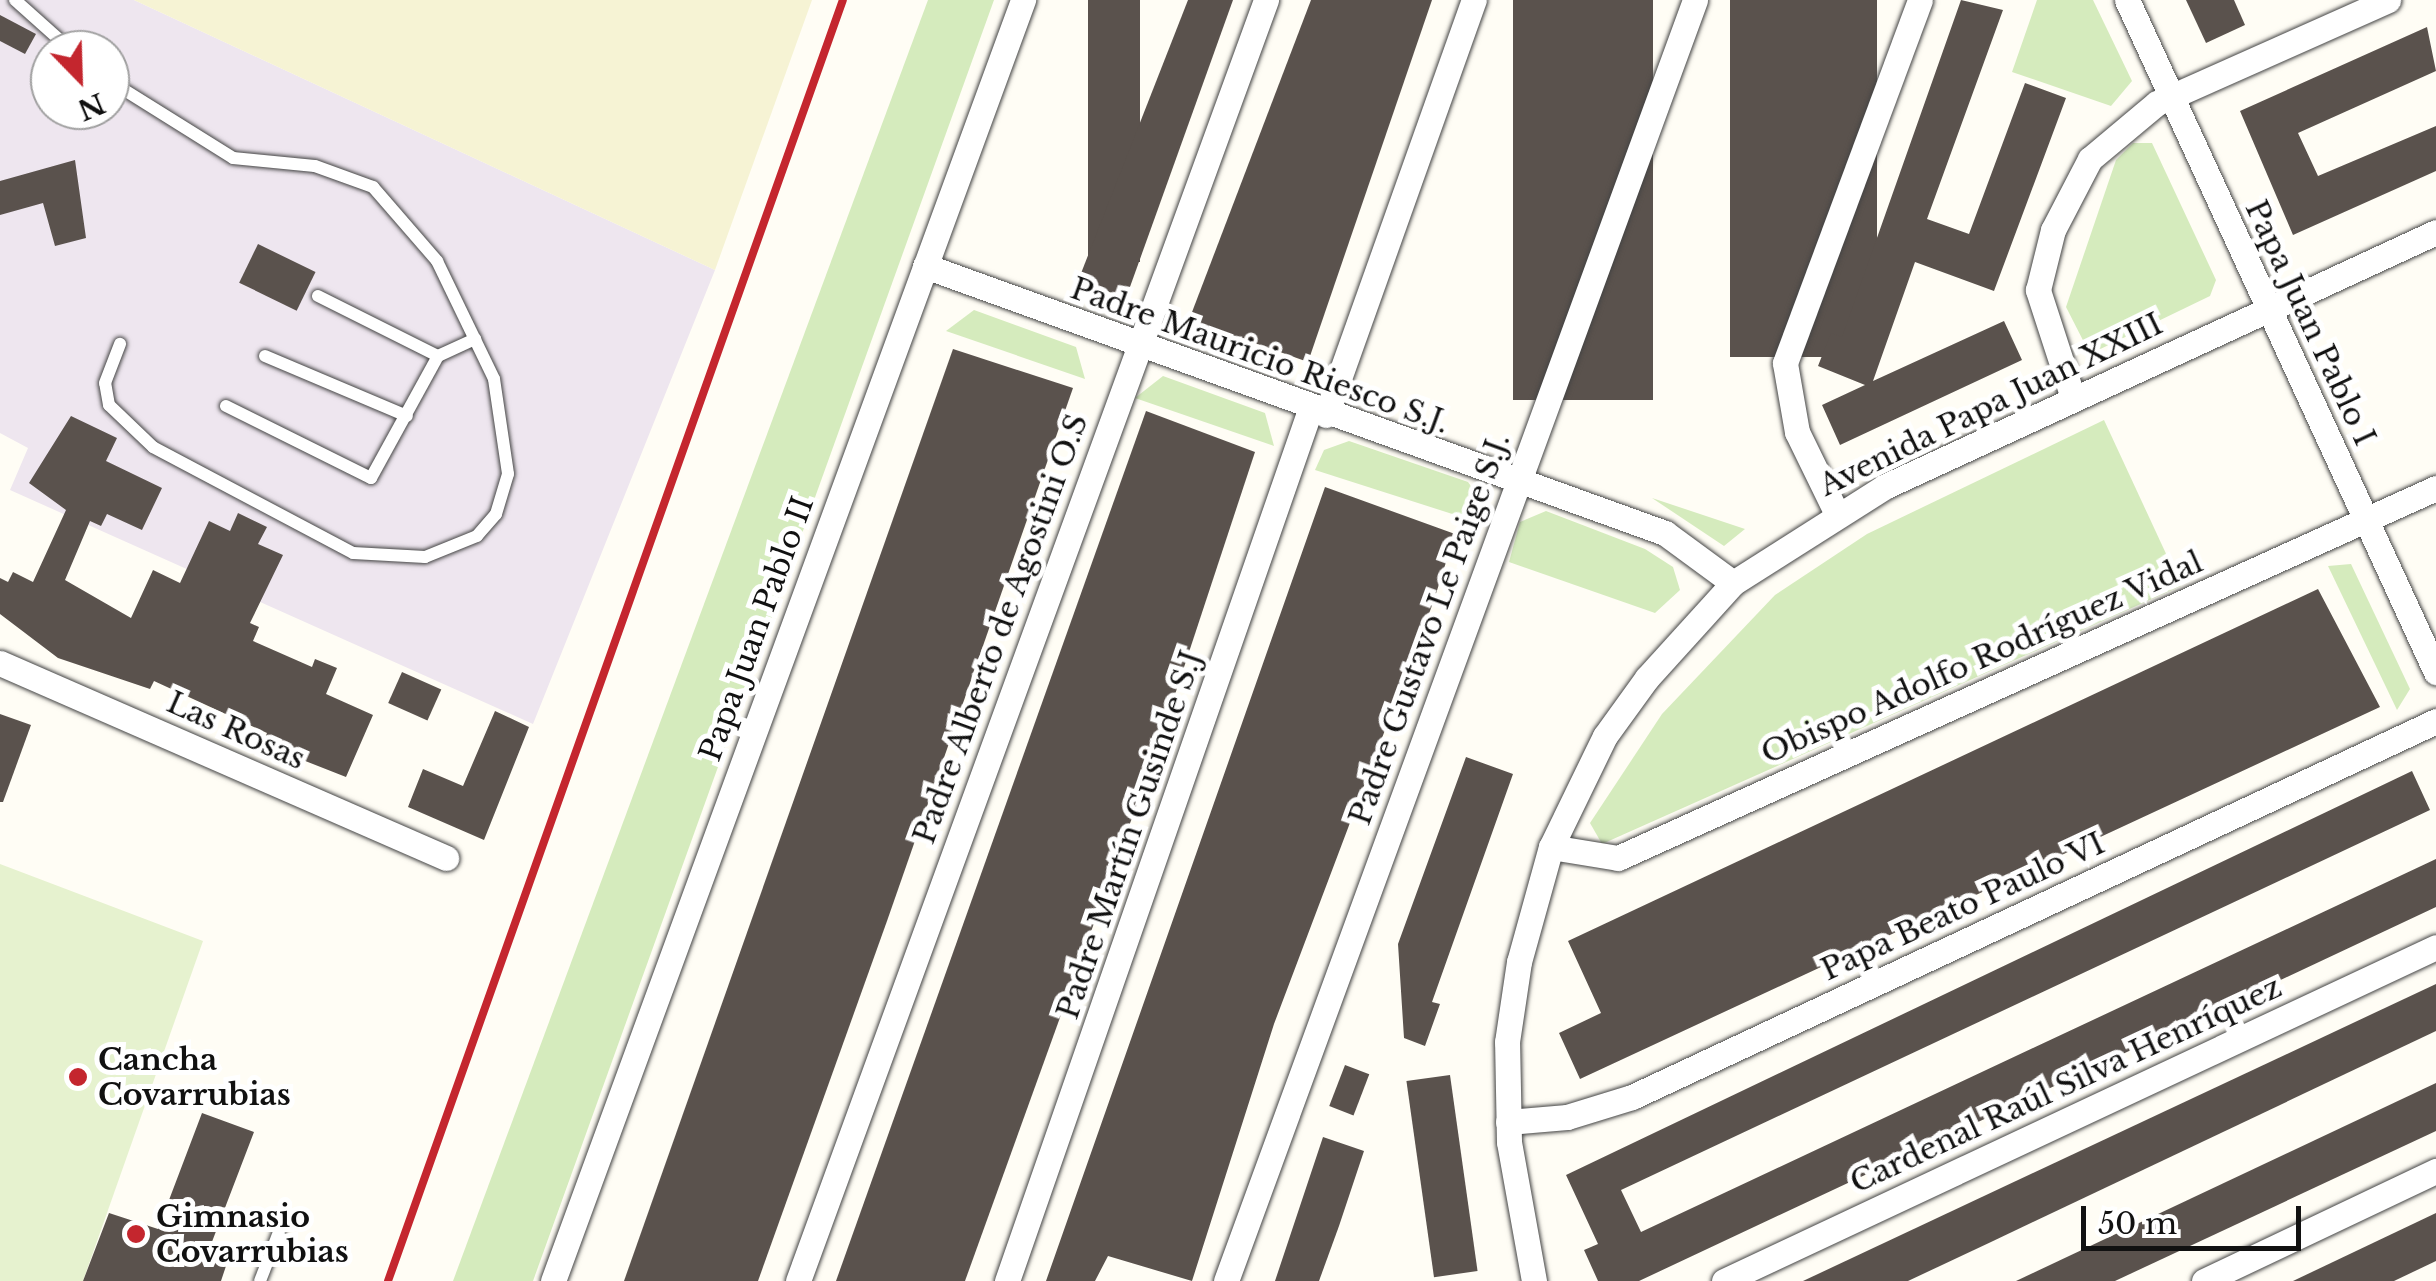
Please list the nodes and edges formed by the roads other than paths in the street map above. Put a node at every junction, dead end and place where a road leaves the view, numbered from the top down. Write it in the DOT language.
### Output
graph roads {
  1 [pos="15,0"];
  2 [pos="1024,0"];
  3 [pos="1266,0"];
  4 [pos="1474,0"];
  5 [pos="1695,0"];
  6 [pos="1920,0"];
  7 [pos="2126,0"];
  8 [pos="2388,0"];
  9 [pos="49,30"];
  10 [pos="130,94"];
  11 [pos="2172,98"];
  12 [pos="2436,232"];
  13 [pos="925,266"];
  14 [pos="318,296"];
  15 [pos="2267,310"];
  16 [pos="475,339"];
  17 [pos="120,344"];
  18 [pos="1139,348"];
  19 [pos="265,356"];
  20 [pos="438,356"];
  21 [pos="2073,398"];
  22 [pos="226,406"];
  23 [pos="1318,412"];
  24 [pos="407,416"];
  25 [pos="1518,484"];
  26 [pos="2436,488"];
  27 [pos="1837,514"];
  28 [pos="2366,521"];
  29 [pos="1733,584"];
  30 [pos="0,663"];
  31 [pos="2436,672"];
  32 [pos="2436,721"];
  33 [pos="1550,846"];
  34 [pos="446,858"];
  35 [pos="2436,947"];
  36 [pos="1508,1122"];
  37 [pos="2436,1172"];
  38 [pos="279,1232"];
  39 [pos="260,1281"];
  40 [pos="553,1281"];
  41 [pos="798,1281"];
  42 [pos="1007,1281"];
  43 [pos="1226,1281"];
  44 [pos="1534,1281"];
  45 [pos="1724,1281"];
  46 [pos="2204,1281"];
  1 -- 9 [label="lane"];
  2 -- 13 [label="street, Papa Juan Pablo II"];
  3 -- 18 [label="street, Padre Alberto de Agostini O.S"];
  4 -- 23 [label="street, Padre Martín Gusinde S.J"];
  5 -- 25 [label="street, Padre Gustavo Le Paige S.J."];
  6 -- 27 [label="street"];
  7 -- 11 [label="street, Papa Juan Pablo I"];
  8 -- 11 [label="street"];
  10 -- 16 [label="lane"];
  11 -- 15 [label="street, Papa Juan Pablo I"];
  11 -- 21 [label="street"];
  12 -- 15 [label="street, Avenida Papa Juan XXIII"];
  13 -- 18 [label="street, Padre Mauricio Riesco S.J."];
  13 -- 40 [label="street, Papa Juan Pablo II"];
  14 -- 20 [label="lane"];
  15 -- 21 [label="street, Avenida Papa Juan XXIII"];
  15 -- 28 [label="street, Papa Juan Pablo I"];
  16 -- 17 [label="lane"];
  16 -- 20 [label="lane"];
  18 -- 23 [label="street, Padre Mauricio Riesco S.J."];
  18 -- 41 [label="street, Padre Alberto de Agostini O.S"];
  19 -- 24 [label="lane"];
  20 -- 24 [label="lane"];
  21 -- 27 [label="street, Avenida Papa Juan XXIII"];
  22 -- 24 [label="lane"];
  23 -- 25 [label="street, Padre Mauricio Riesco S.J."];
  23 -- 42 [label="street, Padre Martín Gusinde S.J"];
  25 -- 29 [label="street, Padre Mauricio Riesco S.J."];
  25 -- 43 [label="street, Padre Gustavo Le Paige S.J."];
  26 -- 28 [label="street, Obispo Adolfo Rodríguez Vidal"];
  27 -- 29 [label="street, Avenida Papa Juan XXIII"];
  28 -- 31 [label="street, Papa Juan Pablo I"];
  28 -- 33 [label="street, Obispo Adolfo Rodríguez Vidal"];
  29 -- 33 [label="street, Avenida Papa Juan XXIII"];
  30 -- 34 [label="street, Las Rosas"];
  32 -- 36 [label="street, Papa Beato Paulo VI"];
  33 -- 36 [label="street, Avenida Papa Juan XXIII"];
  35 -- 45 [label="street, Cardenal Raúl Silva Henríquez"];
  36 -- 44 [label="street, Avenida Papa Juan XXIII"];
  37 -- 46 [label="street"];
  38 -- 39 [label="lane"];
}
